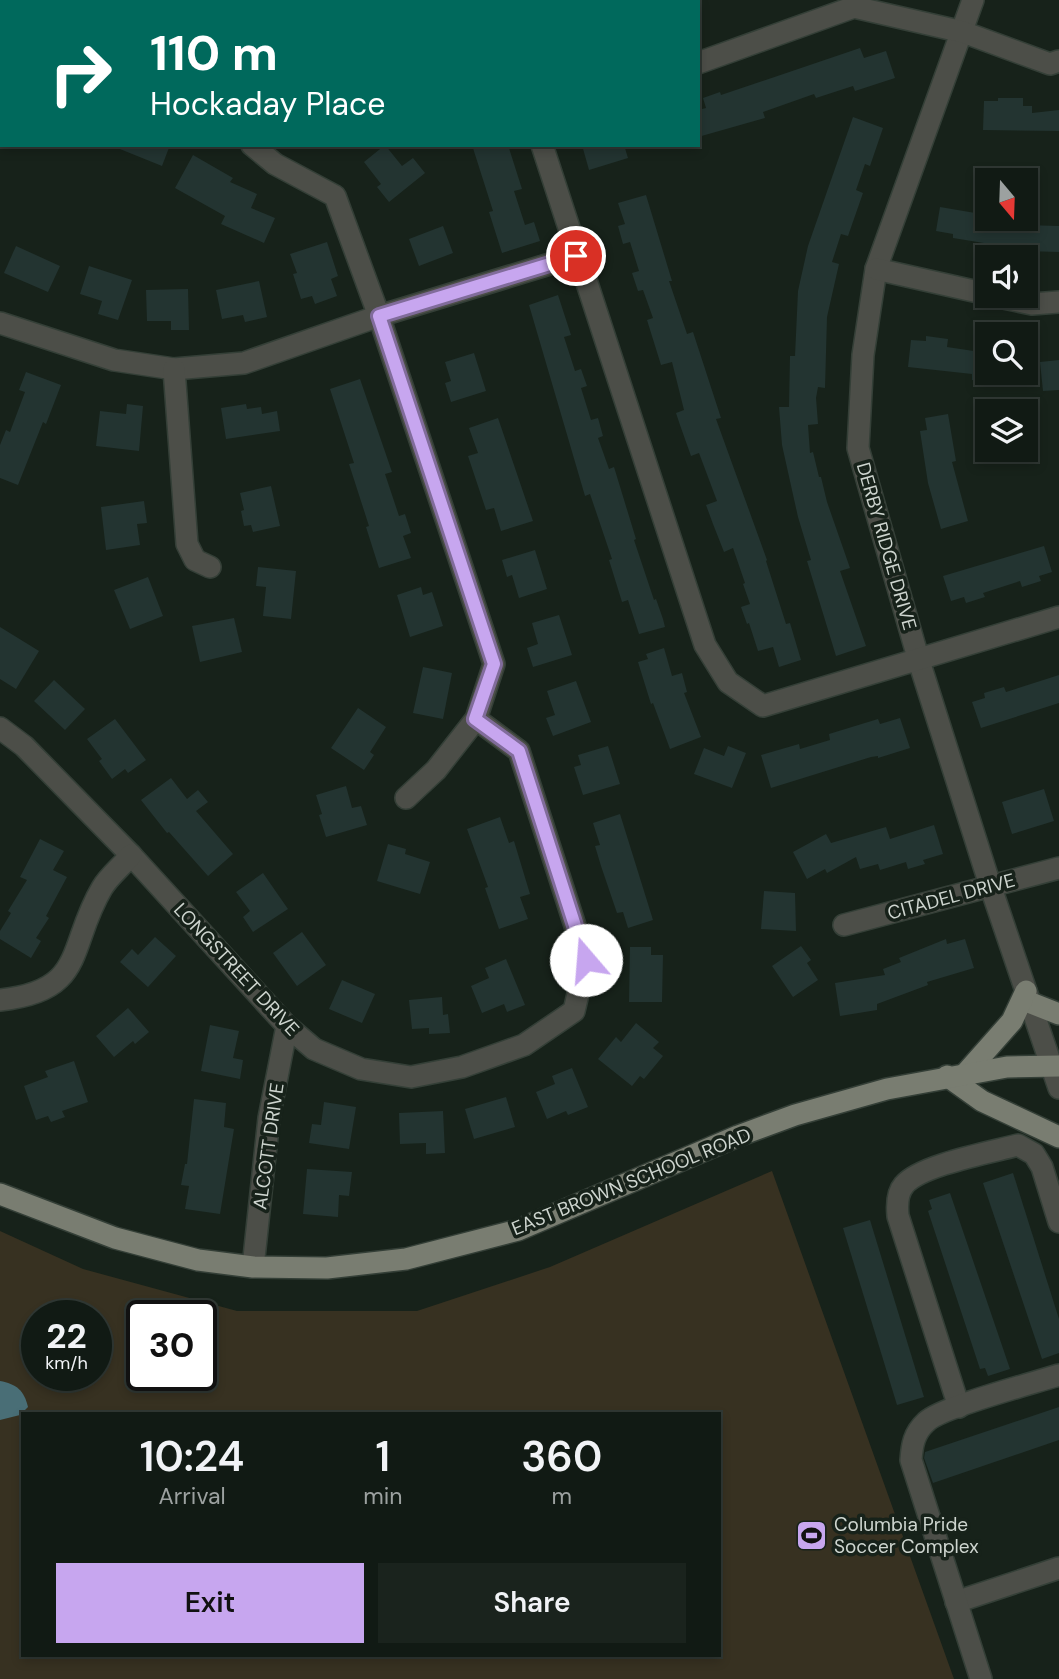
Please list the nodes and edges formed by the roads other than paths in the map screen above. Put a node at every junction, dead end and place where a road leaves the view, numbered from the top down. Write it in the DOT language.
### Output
graph roads {
  1 [pos="973,0"];
  2 [pos="963,32"];
  3 [pos="1059,61"];
  4 [pos="700,62"];
  5 [pos="254,147"];
  6 [pos="543,147"];
  7 [pos="576,256"];
  8 [pos="876,269"];
  9 [pos="975,291"];
  10 [pos="1059,302"];
  11 [pos="1038,304"];
  12 [pos="379,316"];
  13 [pos="2,329"];
  14 [pos="174,369"];
  15 [pos="210,567"];
  16 [pos="1059,617"];
  17 [pos="919,661"];
  18 [pos="475,719"];
  19 [pos="0,729"];
  20 [pos="406,797"];
  21 [pos="131,855"];
  22 [pos="1059,868"];
  23 [pos="990,885"];
  24 [pos="844,925"];
  25 [pos="1029,997"];
  26 [pos="0,1000"];
  27 [pos="1059,1014"];
  28 [pos="287,1026"];
  29 [pos="1056,1066"];
  30 [pos="956,1075"];
  31 [pos="1059,1088"];
  32 [pos="1059,1137"];
  33 [pos="0,1194"];
  34 [pos="1059,1222"];
  35 [pos="253,1267"];
  36 [pos="1059,1375"];
  37 [pos="960,1407"];
  38 [pos="1059,1567"];
  39 [pos="956,1602"];
  40 [pos="981,1679"];
  1 -- 2 [label="street, DERBY RIDGE DRIVE"];
  2 -- 3 [label="street"];
  2 -- 4 [label="street"];
  2 -- 8 [label="street, DERBY RIDGE DRIVE"];
  5 -- 12 [label="street"];
  6 -- 7 [label="street"];
  7 -- 12 [label="street"];
  7 -- 17 [label="street"];
  8 -- 9 [label="street"];
  8 -- 17 [label="street, DERBY RIDGE DRIVE"];
  10 -- 11 [label="street"];
  12 -- 14 [label="street"];
  12 -- 18 [label="street"];
  13 -- 14 [label="street"];
  14 -- 15 [label="street"];
  16 -- 17 [label="street"];
  17 -- 23 [label="street, DERBY RIDGE DRIVE"];
  18 -- 20 [label="street"];
  18 -- 28 [label="street, LONGSTREET DRIVE"];
  19 -- 21 [label="street, LONGSTREET DRIVE"];
  21 -- 26 [label="street"];
  21 -- 28 [label="street, LONGSTREET DRIVE"];
  22 -- 23 [label="street, CITADEL DRIVE"];
  23 -- 24 [label="street, CITADEL DRIVE"];
  23 -- 25 [label="street, DERBY RIDGE DRIVE"];
  25 -- 27 [label="main road"];
  25 -- 29 [label="street, DERBY RIDGE DRIVE"];
  25 -- 30 [label="main road"];
  28 -- 35 [label="street, ALCOTT DRIVE"];
  29 -- 30 [label="main road, EAST BROWN SCHOOL ROAD"];
  29 -- 31 [label="street, DERBY RIDGE DRIVE"];
  30 -- 32 [label="main road"];
  30 -- 35 [label="main road, EAST BROWN SCHOOL ROAD"];
  33 -- 35 [label="main road, EAST BROWN SCHOOL ROAD"];
  34 -- 37 [label="street"];
  36 -- 37 [label="street"];
  37 -- 39 [label="street"];
  38 -- 39 [label="street"];
  39 -- 40 [label="street"];
}
